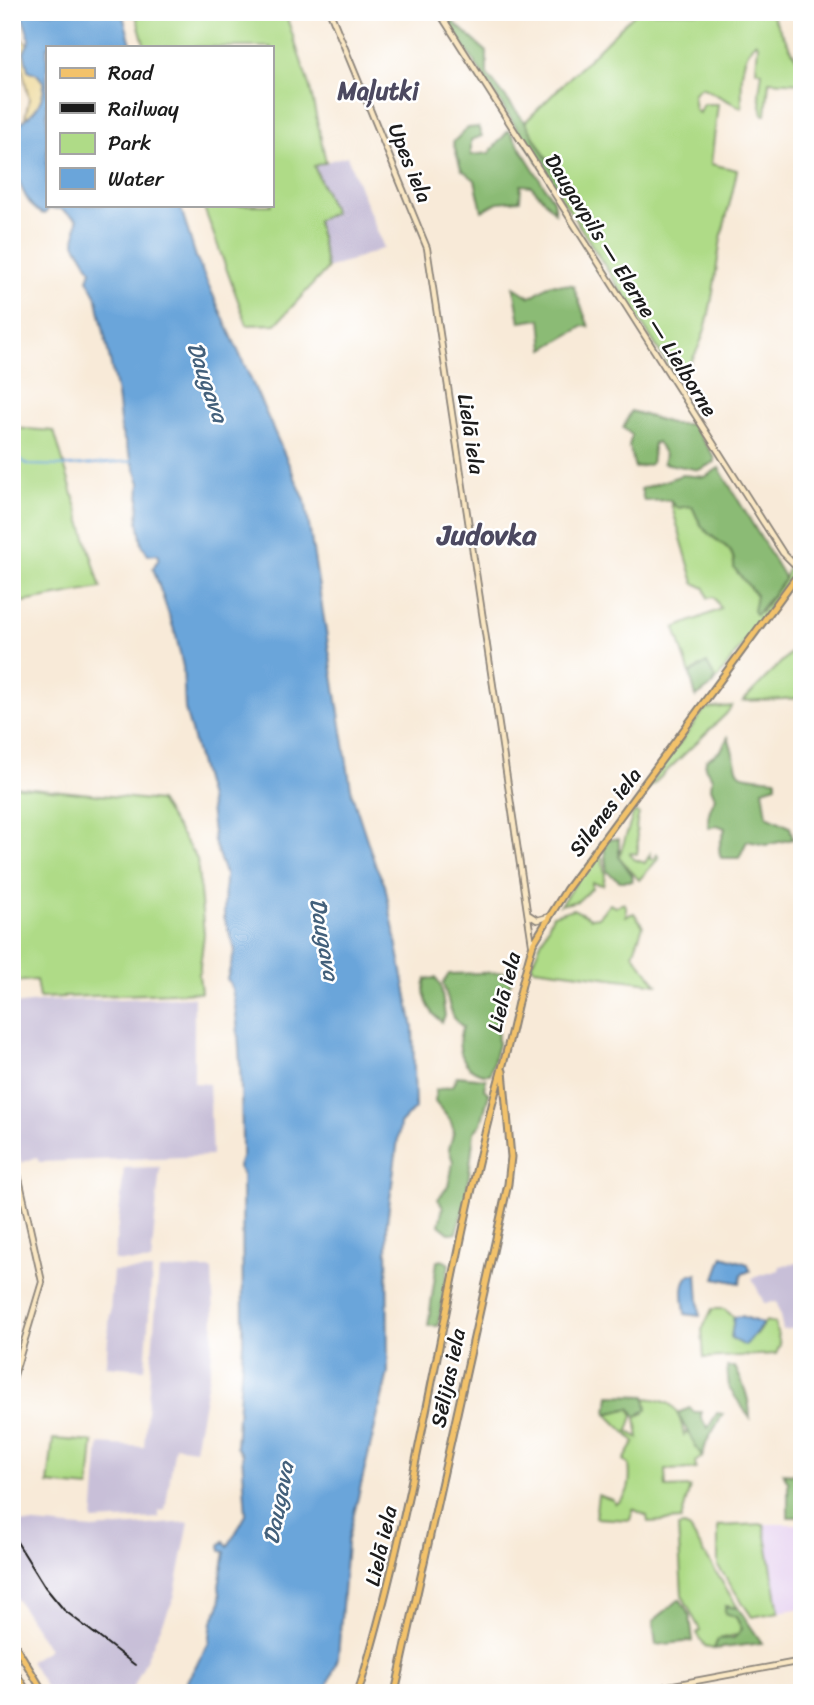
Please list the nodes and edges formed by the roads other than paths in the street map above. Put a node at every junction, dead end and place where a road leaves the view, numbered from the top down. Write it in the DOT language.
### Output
graph roads {
  1 [pos="330,12"];
  2 [pos="439,12"];
  3 [pos="427,248"];
  4 [pos="801,570"];
  5 [pos="527,913"];
  6 [pos="548,917"];
  7 [pos="533,944"];
  8 [pos="503,1068"];
  9 [pos="12,1147"];
  10 [pos="12,1382"];
  11 [pos="12,1640"];
  12 [pos="802,1661"];
  13 [pos="12,1667"];
  14 [pos="28,1693"];
  15 [pos="44,1693"];
  16 [pos="358,1693"];
  17 [pos="395,1693"];
  18 [pos="631,1693"];
  1 -- 3 [label="street, Upes iela"];
  2 -- 4 [label="street, Daugavpils — Elerne — Lielborne"];
  3 -- 5 [label="street, Lielā iela"];
  4 -- 6 [label="main road, Silenes iela"];
  5 -- 6 [label="street"];
  5 -- 7 [label="street, Lielā iela"];
  6 -- 7 [label="main road, Silenes iela"];
  7 -- 8 [label="main road, Lielā iela"];
  8 -- 16 [label="main road, Lielā iela"];
  8 -- 17 [label="main road, Sēlijas iela"];
  9 -- 10 [label="street"];
  11 -- 15 [label="main road"];
  12 -- 18 [label="street"];
  13 -- 14 [label="main road"];
}
